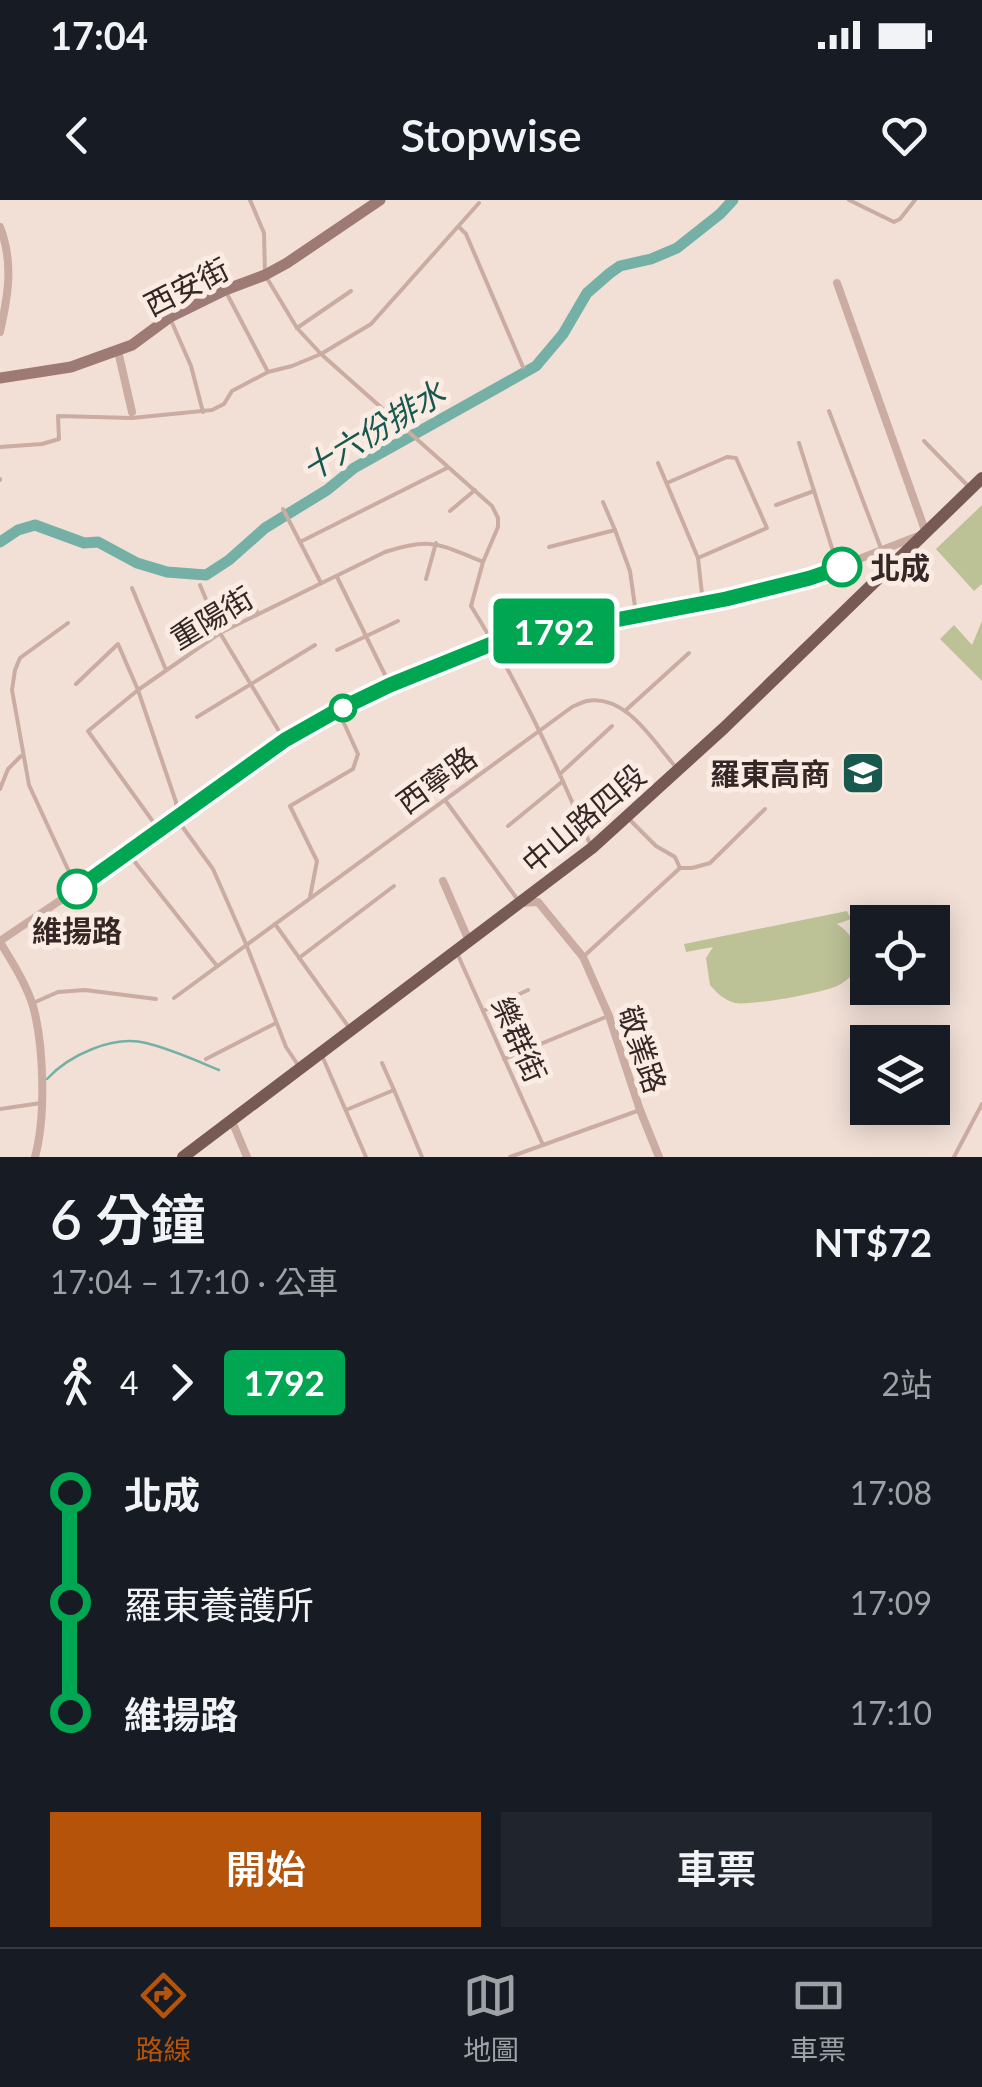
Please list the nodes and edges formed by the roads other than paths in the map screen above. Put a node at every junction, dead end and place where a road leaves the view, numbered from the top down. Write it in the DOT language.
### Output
graph roads {
  1 [pos="250,200"];
  2 [pos="380,200"];
  3 [pos="850,200"];
  4 [pos="916,200"];
  5 [pos="479,203"];
  6 [pos="458,226"];
  7 [pos="0,227"];
  8 [pos="265,275"];
  9 [pos="837,283"];
  10 [pos="225,290"];
  11 [pos="351,291"];
  12 [pos="170,317"];
  13 [pos="297,328"];
  14 [pos="0,332"];
  15 [pos="118,350"];
  16 [pos="321,354"];
  17 [pos="523,368"];
  18 [pos="268,372"];
  19 [pos="0,378"];
  20 [pos="829,411"];
  21 [pos="132,412"];
  22 [pos="203,412"];
  23 [pos="924,441"];
  24 [pos="799,443"];
  25 [pos="0,448"];
  26 [pos="658,463"];
  27 [pos="450,466"];
  28 [pos="982,478"];
  29 [pos="667,483"];
  30 [pos="971,489"];
  31 [pos="475,490"];
  32 [pos="814,491"];
  33 [pos="602,502"];
  34 [pos="776,505"];
  35 [pos="283,509"];
  36 [pos="450,511"];
  37 [pos="614,530"];
  38 [pos="926,533"];
  39 [pos="300,542"];
  40 [pos="436,543"];
  41 [pos="549,547"];
  42 [pos="882,551"];
  43 [pos="698,558"];
  44 [pos="483,562"];
  45 [pos="838,569"];
  46 [pos="336,576"];
  47 [pos="426,580"];
  48 [pos="244,582"];
  49 [pos="321,583"];
  50 [pos="200,586"];
  51 [pos="132,588"];
  52 [pos="703,603"];
  53 [pos="258,614"];
  54 [pos="636,616"];
  55 [pos="398,621"];
  56 [pos="68,623"];
  57 [pos="220,632"];
  58 [pos="366,636"];
  59 [pos="494,643"];
  60 [pos="315,645"];
  61 [pos="337,650"];
  62 [pos="689,653"];
  63 [pos="166,670"];
  64 [pos="250,683"];
  65 [pos="76,684"];
  66 [pos="390,685"];
  67 [pos="138,690"];
  68 [pos="338,710"];
  69 [pos="626,710"];
  70 [pos="197,717"];
  71 [pos="612,726"];
  72 [pos="540,732"];
  73 [pos="285,740"];
  74 [pos="23,754"];
  75 [pos="678,770"];
  76 [pos="560,773"];
  77 [pos="564,780"];
  78 [pos="0,790"];
  79 [pos="445,800"];
  80 [pos="766,810"];
  81 [pos="627,817"];
  82 [pos="176,818"];
  83 [pos="508,826"];
  84 [pos="159,830"];
  85 [pos="592,848"];
  86 [pos="127,852"];
  87 [pos="680,868"];
  88 [pos="443,881"];
  89 [pos="394,886"];
  90 [pos="77,889"];
  91 [pos="309,899"];
  92 [pos="521,904"];
  93 [pos="275,924"];
  94 [pos="469,941"];
  95 [pos="0,942"];
  96 [pos="246,944"];
  97 [pos="456,951"];
  98 [pos="584,957"];
  99 [pos="298,958"];
  100 [pos="217,966"];
  101 [pos="528,990"];
  102 [pos="174,998"];
  103 [pos="156,1000"];
  104 [pos="32,1004"];
  105 [pos="483,1010"];
  106 [pos="609,1016"];
  107 [pos="276,1023"];
  108 [pos="351,1030"];
  109 [pos="321,1053"];
  110 [pos="504,1059"];
  111 [pos="206,1060"];
  112 [pos="382,1063"];
  113 [pos="300,1069"];
  114 [pos="394,1090"];
  115 [pos="41,1103"];
  116 [pos="982,1104"];
  117 [pos="0,1109"];
  118 [pos="346,1110"];
  119 [pos="640,1110"];
  120 [pos="232,1121"];
  121 [pos="543,1145"];
  122 [pos="34,1157"];
  123 [pos="184,1157"];
  124 [pos="248,1157"];
  125 [pos="366,1157"];
  126 [pos="422,1157"];
  127 [pos="510,1157"];
  128 [pos="659,1157"];
  129 [pos="954,1157"];
  1 -- 8 [label="lane"];
  2 -- 8 [label="street, 西安街"];
  3 -- 4 [label="lane"];
  5 -- 6 [label="lane"];
  6 -- 16 [label="lane"];
  6 -- 17 [label="lane"];
  7 -- 14 [label="street"];
  8 -- 10 [label="street, 西安街"];
  8 -- 13 [label="lane"];
  9 -- 38 [label="street"];
  10 -- 12 [label="street, 西安街"];
  10 -- 18 [label="lane"];
  11 -- 13 [label="lane"];
  12 -- 15 [label="street, 西安街"];
  12 -- 22 [label="lane"];
  13 -- 16 [label="lane"];
  15 -- 19 [label="street, 西安街"];
  15 -- 21 [label="street"];
  16 -- 18 [label="lane"];
  16 -- 27 [label="lane"];
  18 -- 22 [label="lane"];
  20 -- 42 [label="lane"];
  22 -- 25 [label="lane"];
  23 -- 30 [label="lane"];
  24 -- 32 [label="lane"];
  26 -- 29 [label="lane"];
  27 -- 31 [label="lane"];
  27 -- 39 [label="lane"];
  28 -- 30 [label="main road, 中山路四段"];
  29 -- 43 [label="lane"];
  29 -- 43 [label="lane"];
  30 -- 38 [label="main road, 中山路四段"];
  31 -- 36 [label="lane"];
  31 -- 44 [label="lane"];
  32 -- 34 [label="lane"];
  32 -- 45 [label="lane"];
  33 -- 37 [label="lane"];
  35 -- 39 [label="lane"];
  37 -- 41 [label="lane"];
  37 -- 54 [label="lane"];
  38 -- 42 [label="street"];
  38 -- 75 [label="main road, 中山路四段"];
  39 -- 49 [label="lane"];
  40 -- 44 [label="lane"];
  40 -- 46 [label="lane, 重陽街"];
  40 -- 47 [label="lane"];
  42 -- 45 [label="street"];
  43 -- 52 [label="lane"];
  44 -- 59 [label="lane"];
  45 -- 52 [label="street"];
  46 -- 49 [label="lane, 重陽街"];
  46 -- 58 [label="lane"];
  48 -- 53 [label="lane"];
  49 -- 53 [label="lane, 重陽街"];
  50 -- 57 [label="lane"];
  51 -- 63 [label="lane"];
  52 -- 54 [label="street"];
  53 -- 57 [label="lane, 重陽街"];
  54 -- 59 [label="street"];
  55 -- 58 [label="lane"];
  56 -- 74 [label="lane"];
  57 -- 63 [label="lane, 重陽街"];
  57 -- 64 [label="lane"];
  58 -- 61 [label="lane"];
  58 -- 66 [label="lane"];
  59 -- 66 [label="street"];
  59 -- 72 [label="lane"];
  60 -- 64 [label="lane"];
  62 -- 69 [label="lane"];
  63 -- 67 [label="lane, 重陽街"];
  64 -- 70 [label="lane"];
  64 -- 73 [label="lane"];
  65 -- 67 [label="lane"];
  66 -- 68 [label="street"];
  67 -- 82 [label="lane"];
  67 -- 84 [label="lane, 重陽街"];
  68 -- 73 [label="street"];
  68 -- 91 [label="lane"];
  69 -- 72 [label="lane, 西寧路"];
  69 -- 75 [label="lane"];
  71 -- 76 [label="lane"];
  72 -- 76 [label="lane"];
  72 -- 79 [label="lane, 西寧路"];
  73 -- 82 [label="street"];
  74 -- 78 [label="lane"];
  74 -- 90 [label="lane"];
  75 -- 81 [label="main road, 中山路四段"];
  76 -- 77 [label="lane"];
  77 -- 83 [label="lane"];
  77 -- 85 [label="lane"];
  79 -- 91 [label="lane, 西寧路"];
  79 -- 92 [label="lane"];
  80 -- 87 [label="lane"];
  81 -- 85 [label="main road, 中山路四段"];
  81 -- 87 [label="lane"];
  82 -- 84 [label="street"];
  82 -- 96 [label="lane"];
  84 -- 86 [label="street"];
  85 -- 92 [label="main road, 中山路四段"];
  86 -- 90 [label="street"];
  86 -- 100 [label="lane"];
  87 -- 98 [label="lane"];
  88 -- 94 [label="street"];
  89 -- 99 [label="lane"];
  90 -- 95 [label="street"];
  91 -- 93 [label="lane, 西寧路"];
  92 -- 94 [label="main road, 中山路四段"];
  92 -- 98 [label="street, 敬業路"];
  93 -- 96 [label="lane, 西寧路"];
  93 -- 99 [label="lane"];
  94 -- 97 [label="main road, 中山路四段"];
  95 -- 104 [label="street"];
  96 -- 100 [label="lane, 西寧路"];
  96 -- 107 [label="lane"];
  97 -- 105 [label="lane, 樂群街"];
  97 -- 108 [label="main road, 中山路四段"];
  98 -- 106 [label="street, 敬業路"];
  99 -- 108 [label="lane"];
  100 -- 102 [label="lane, 西寧路"];
  101 -- 105 [label="lane"];
  103 -- 104 [label="lane"];
  104 -- 115 [label="street"];
  105 -- 110 [label="lane, 樂群街"];
  106 -- 110 [label="lane"];
  106 -- 119 [label="street, 敬業路"];
  107 -- 111 [label="lane"];
  107 -- 113 [label="lane"];
  108 -- 109 [label="main road, 中山路四段"];
  109 -- 113 [label="main road, 中山路四段"];
  109 -- 118 [label="lane"];
  110 -- 121 [label="lane, 樂群街"];
  112 -- 114 [label="lane"];
  113 -- 120 [label="main road, 中山路四段"];
  114 -- 118 [label="lane"];
  114 -- 126 [label="lane"];
  115 -- 117 [label="lane"];
  115 -- 122 [label="street"];
  116 -- 129 [label="lane"];
  118 -- 125 [label="lane"];
  119 -- 121 [label="lane"];
  119 -- 128 [label="street, 敬業路"];
  120 -- 123 [label="main road, 中山路四段"];
  120 -- 124 [label="street"];
  121 -- 127 [label="lane"];
}
